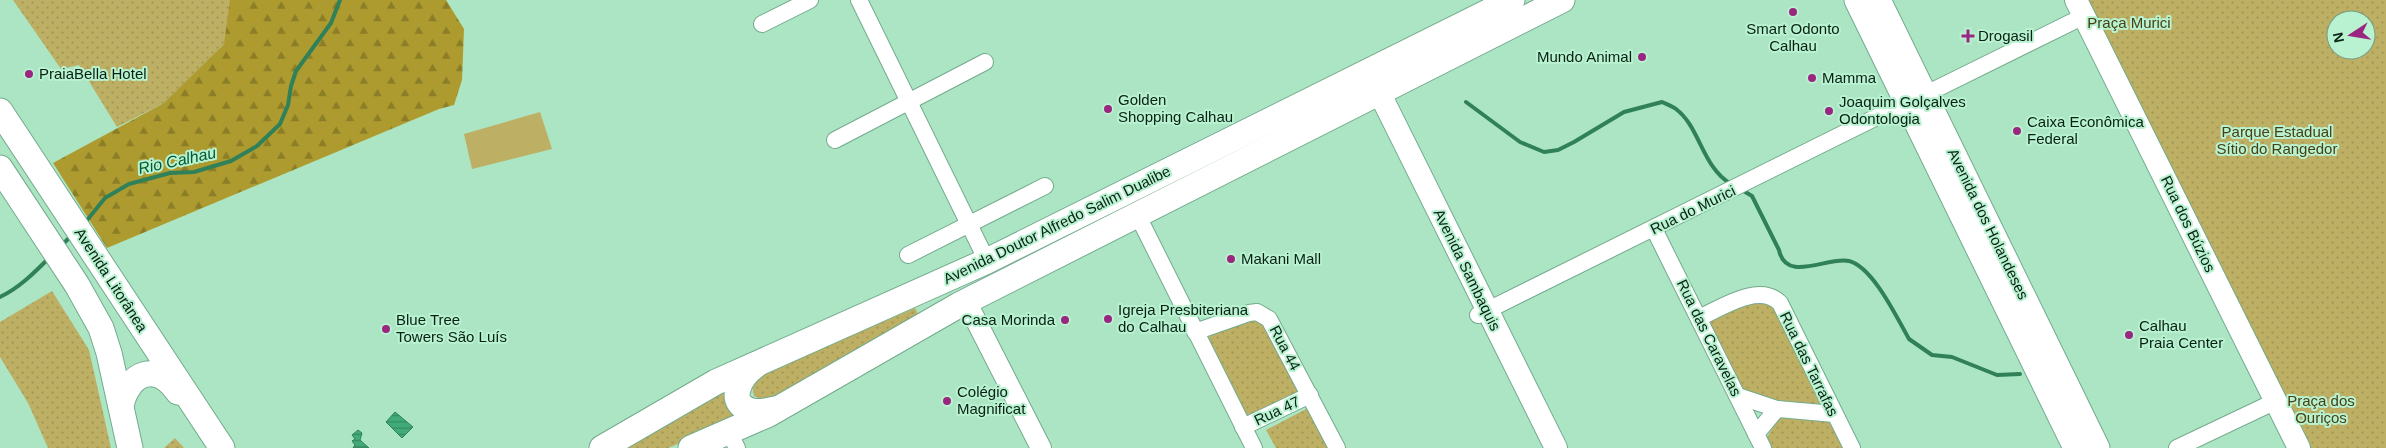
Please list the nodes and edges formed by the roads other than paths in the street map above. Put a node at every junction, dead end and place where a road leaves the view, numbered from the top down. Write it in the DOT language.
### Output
graph roads {
  1 [pos="810,0"];
  2 [pos="859,0"];
  3 [pos="1528,0"];
  4 [pos="1562,0"];
  5 [pos="1857,0"];
  6 [pos="1878,0"];
  7 [pos="2080,8"];
  8 [pos="1513,12"];
  9 [pos="762,24"];
  10 [pos="985,62"];
  11 [pos="1374,94"];
  12 [pos="1916,99"];
  13 [pos="908,102"];
  14 [pos="0,111"];
  15 [pos="835,140"];
  16 [pos="0,168"];
  17 [pos="1045,186"];
  18 [pos="1137,214"];
  19 [pos="969,224"];
  20 [pos="1654,229"];
  21 [pos="908,255"];
  22 [pos="987,261"];
  23 [pos="963,303"];
  24 [pos="1482,312"];
  25 [pos="1699,318"];
  26 [pos="1195,332"];
  27 [pos="759,363"];
  28 [pos="1310,395"];
  29 [pos="1738,396"];
  30 [pos="2276,401"];
  31 [pos="121,406"];
  32 [pos="777,408"];
  33 [pos="1777,409"];
  34 [pos="1834,414"];
  35 [pos="1243,427"];
  36 [pos="733,440"];
  37 [pos="1760,441"];
  38 [pos="130,448"];
  39 [pos="215,448"];
  40 [pos="222,448"];
  41 [pos="602,448"];
  42 [pos="691,448"];
  43 [pos="1029,448"];
  44 [pos="1040,448"];
  45 [pos="1254,448"];
  46 [pos="1337,448"];
  47 [pos="1544,448"];
  48 [pos="1556,448"];
  49 [pos="1852,448"];
  50 [pos="2076,448"];
  51 [pos="2097,448"];
  52 [pos="2177,448"];
  53 [pos="2298,448"];
  1 -- 9 [label="street"];
  2 -- 13 [label="street"];
  3 -- 8 [label="main road"];
  4 -- 8 [label="main road, Avenida Doutor Alfredo Salim Dualibe"];
  5 -- 12 [label="main road, Avenida dos Holandeses"];
  6 -- 12 [label="main road, Avenida dos Holandeses"];
  7 -- 12 [label="street, Rua do Murici"];
  7 -- 30 [label="main road, Rua dos Búzios"];
  8 -- 11 [label="main road, Avenida Doutor Alfredo Salim Dualibe"];
  8 -- 22 [label="main road, Avenida Doutor Alfredo Salim Dualibe"];
  10 -- 13 [label="street"];
  11 -- 18 [label="main road, Avenida Doutor Alfredo Salim Dualibe"];
  11 -- 24 [label="main road, Avenida Sambaquis"];
  12 -- 20 [label="street, Rua do Murici"];
  12 -- 50 [label="main road, Avenida dos Holandeses"];
  12 -- 51 [label="main road, Avenida dos Holandeses"];
  13 -- 15 [label="street"];
  13 -- 19 [label="street"];
  14 -- 40 [label="main road, Avenida Litorânea"];
  16 -- 31 [label="main road"];
  17 -- 19 [label="street"];
  18 -- 23 [label="main road, Avenida Doutor Alfredo Salim Dualibe"];
  18 -- 26 [label="street"];
  19 -- 21 [label="street"];
  19 -- 22 [label="street"];
  20 -- 24 [label="street, Rua do Murici"];
  20 -- 25 [label="street, Rua das Caravelas"];
  22 -- 27 [label="main road, Avenida Doutor Alfredo Salim Dualibe"];
  23 -- 32 [label="main road, Avenida Doutor Alfredo Salim Dualibe"];
  23 -- 43 [label="street"];
  23 -- 44 [label="street"];
  24 -- 47 [label="main road, Avenida Sambaquis"];
  24 -- 48 [label="main road, Avenida Sambaquis"];
  25 -- 29 [label="street, Rua das Caravelas"];
  25 -- 34 [label="street, Rua das Tarrafas"];
  26 -- 28 [label="street, Rua 44"];
  26 -- 35 [label="street"];
  27 -- 32 [label="main road"];
  27 -- 41 [label="main road, Avenida Doutor Alfredo Salim Dualibe"];
  28 -- 35 [label="street, Rua 47"];
  28 -- 46 [label="street, Rua 44"];
  29 -- 33 [label="street"];
  29 -- 37 [label="street, Rua das Caravelas"];
  30 -- 52 [label="street"];
  30 -- 53 [label="main road, Rua dos Búzios"];
  31 -- 38 [label="main road"];
  31 -- 39 [label="main road"];
  32 -- 36 [label="main road, Avenida Doutor Alfredo Salim Dualibe"];
  33 -- 34 [label="street"];
  33 -- 37 [label="street"];
  34 -- 49 [label="street, Rua das Tarrafas"];
  35 -- 45 [label="street"];
  36 -- 42 [label="main road, Avenida Doutor Alfredo Salim Dualibe"];
}
